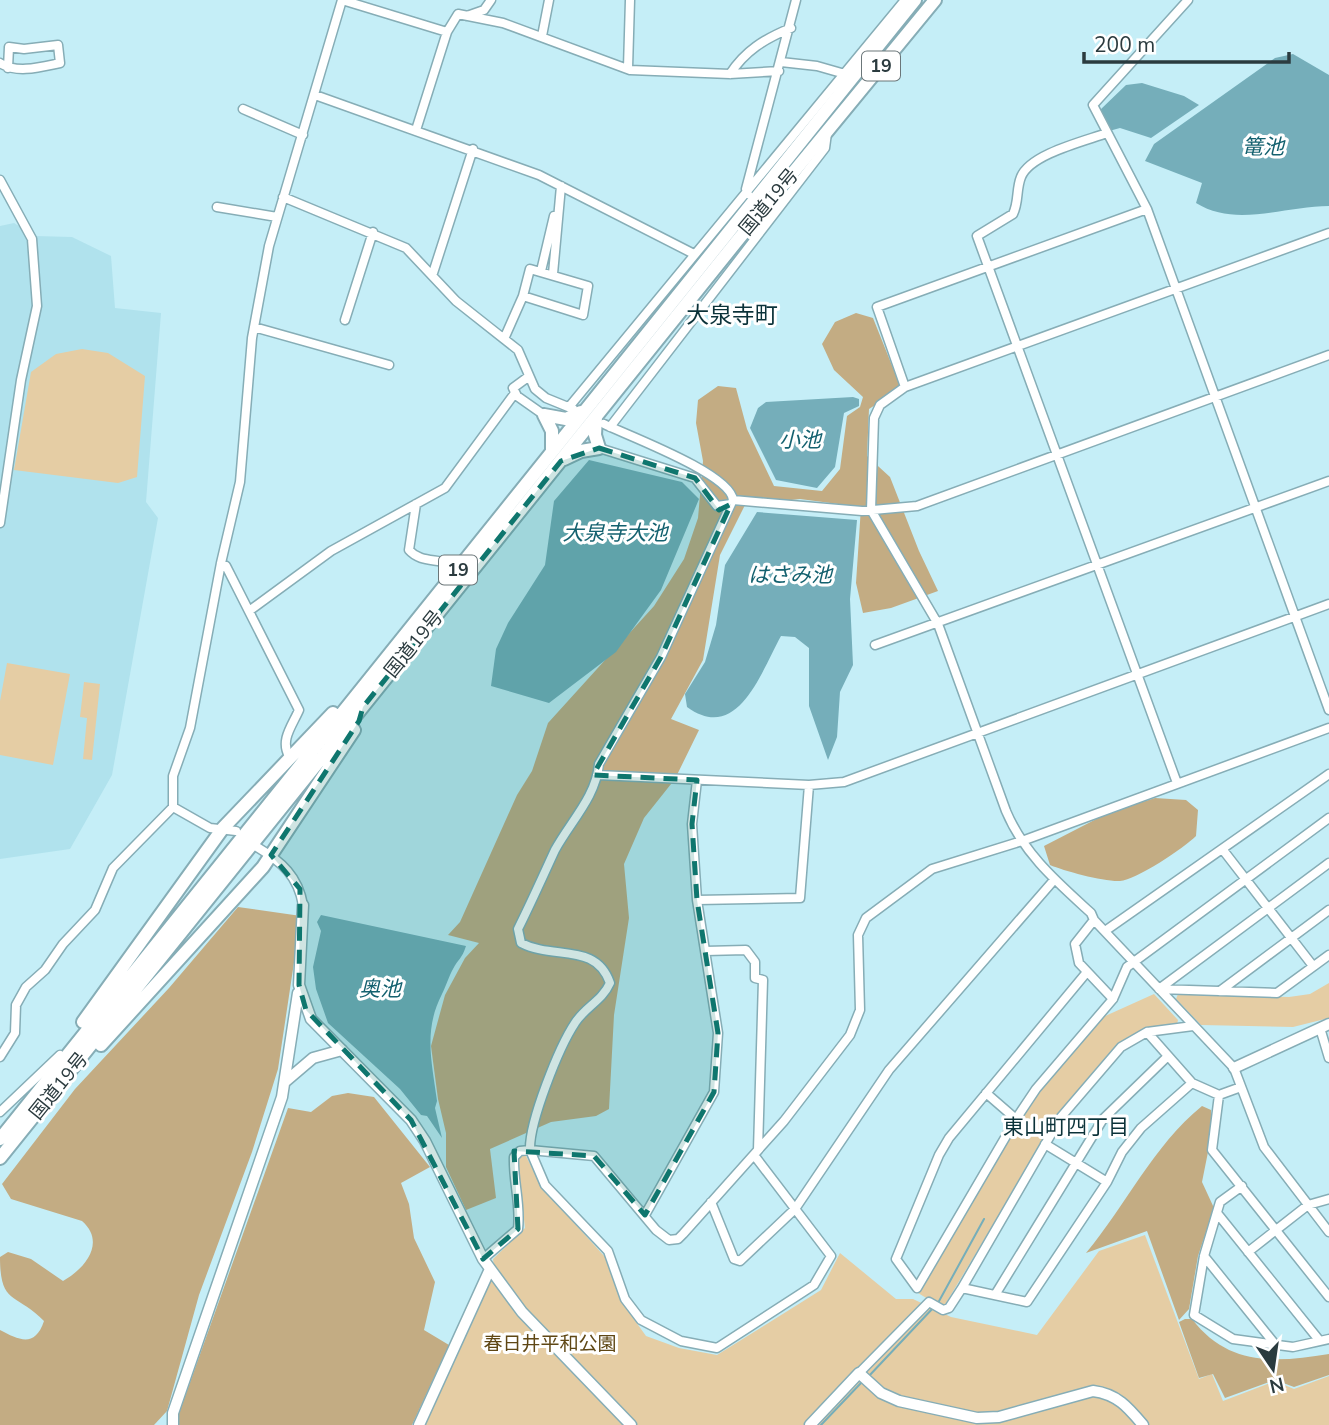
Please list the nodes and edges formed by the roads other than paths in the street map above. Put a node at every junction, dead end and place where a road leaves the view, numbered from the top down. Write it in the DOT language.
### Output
graph roads {
  1 [pos="342,0"];
  2 [pos="491,0"];
  3 [pos="549,0"];
  4 [pos="630,0"];
  5 [pos="796,0"];
  6 [pos="905,0"];
  7 [pos="915,0"];
  8 [pos="935,0"];
  9 [pos="1188,0"];
  10 [pos="467,16"];
  11 [pos="791,28"];
  12 [pos="447,32"];
  13 [pos="542,36"];
  14 [pos="781,62"];
  15 [pos="0,63"];
  16 [pos="8,68"];
  17 [pos="628,68"];
  18 [pos="779,71"];
  19 [pos="845,74"];
  20 [pos="730,75"];
  21 [pos="315,95"];
  22 [pos="243,109"];
  23 [pos="416,130"];
  24 [pos="827,133"];
  25 [pos="1107,133"];
  26 [pos="303,135"];
  27 [pos="473,149"];
  28 [pos="0,180"];
  29 [pos="561,186"];
  30 [pos="748,194"];
  31 [pos="3,197"];
  32 [pos="283,197"];
  33 [pos="217,208"];
  34 [pos="1147,209"];
  35 [pos="277,217"];
  36 [pos="373,232"];
  37 [pos="1329,233"];
  38 [pos="694,254"];
  39 [pos="988,266"];
  40 [pos="541,271"];
  41 [pos="433,273"];
  42 [pos="553,274"];
  43 [pos="675,277"];
  44 [pos="1175,289"];
  45 [pos="690,290"];
  46 [pos="523,296"];
  47 [pos="705,302"];
  48 [pos="345,320"];
  49 [pos="254,327"];
  50 [pos="504,339"];
  51 [pos="1017,345"];
  52 [pos="1329,355"];
  53 [pos="389,365"];
  54 [pos="528,377"];
  55 [pos="905,387"];
  56 [pos="516,393"];
  57 [pos="1215,397"];
  58 [pos="544,415"];
  59 [pos="590,416"];
  60 [pos="599,449"];
  61 [pos="1057,455"];
  62 [pos="556,457"];
  63 [pos="1329,481"];
  64 [pos="732,502"];
  65 [pos="416,504"];
  66 [pos="1255,507"];
  67 [pos="870,510"];
  68 [pos="0,523"];
  69 [pos="221,563"];
  70 [pos="1098,565"];
  71 [pos="459,569"];
  72 [pos="1329,604"];
  73 [pos="249,611"];
  74 [pos="1295,617"];
  75 [pos="938,624"];
  76 [pos="875,645"];
  77 [pos="1138,674"];
  78 [pos="358,703"];
  79 [pos="1329,710"];
  80 [pos="1329,727"];
  81 [pos="977,732"];
  82 [pos="289,756"];
  83 [pos="1329,774"];
  84 [pos="598,775"];
  85 [pos="697,780"];
  86 [pos="1177,783"];
  87 [pos="809,785"];
  88 [pos="173,807"];
  89 [pos="1329,818"];
  90 [pos="223,828"];
  91 [pos="236,831"];
  92 [pos="1022,841"];
  93 [pos="257,847"];
  94 [pos="1223,850"];
  95 [pos="271,855"];
  96 [pos="1329,863"];
  97 [pos="1245,879"];
  98 [pos="1054,880"];
  99 [pos="697,900"];
  100 [pos="303,905"];
  101 [pos="1268,909"];
  102 [pos="1329,910"];
  103 [pos="1094,920"];
  104 [pos="1105,931"];
  105 [pos="1291,937"];
  106 [pos="705,951"];
  107 [pos="1329,955"];
  108 [pos="1133,962"];
  109 [pos="1313,966"];
  110 [pos="1087,971"];
  111 [pos="299,985"];
  112 [pos="1159,989"];
  113 [pos="1220,991"];
  114 [pos="1113,999"];
  115 [pos="1194,1026"];
  116 [pos="1325,1026"];
  117 [pos="1147,1032"];
  118 [pos="342,1050"];
  119 [pos="60,1055"];
  120 [pos="1168,1056"];
  121 [pos="0,1057"];
  122 [pos="1329,1058"];
  123 [pos="1234,1068"];
  124 [pos="60,1073"];
  125 [pos="285,1082"];
  126 [pos="1192,1083"];
  127 [pos="1241,1087"];
  128 [pos="986,1093"];
  129 [pos="1219,1095"];
  130 [pos="0,1112"];
  131 [pos="1016,1119"];
  132 [pos="0,1139"];
  133 [pos="1045,1144"];
  134 [pos="530,1150"];
  135 [pos="756,1152"];
  136 [pos="0,1158"];
  137 [pos="1075,1163"];
  138 [pos="1107,1182"];
  139 [pos="1241,1186"];
  140 [pos="1329,1199"];
  141 [pos="711,1202"];
  142 [pos="1308,1205"];
  143 [pos="795,1209"];
  144 [pos="1217,1213"];
  145 [pos="645,1215"];
  146 [pos="1277,1229"];
  147 [pos="1329,1232"];
  148 [pos="1248,1252"];
  149 [pos="1204,1256"];
  150 [pos="483,1259"];
  151 [pos="490,1269"];
  152 [pos="961,1288"];
  153 [pos="995,1295"];
  154 [pos="1329,1297"];
  155 [pos="1324,1340"];
  156 [pos="1274,1343"];
  157 [pos="859,1373"];
  158 [pos="173,1413"];
  159 [pos="164,1425"];
  160 [pos="173,1425"];
  161 [pos="419,1425"];
  162 [pos="631,1425"];
  163 [pos="810,1425"];
  164 [pos="1143,1425"];
  1 -- 12 [label="street"];
  1 -- 21 [label="street"];
  2 -- 10 [label="street"];
  3 -- 13 [label="street"];
  4 -- 17 [label="street"];
  5 -- 11 [label="street"];
  6 -- 19 [label="street"];
  7 -- 45 [label="highway, 国道19号 / 19"];
  8 -- 24 [label="highway, 国道19号 / 19"];
  9 -- 25 [label="street"];
  10 -- 12 [label="street"];
  10 -- 13 [label="street"];
  11 -- 14 [label="street"];
  11 -- 20 [label="street"];
  12 -- 23 [label="street"];
  13 -- 17 [label="street"];
  14 -- 18 [label="street"];
  14 -- 19 [label="street"];
  15 -- 16 [label="street"];
  16 -- 16 [label="street"];
  17 -- 20 [label="street"];
  18 -- 20 [label="street"];
  18 -- 30 [label="street"];
  19 -- 30 [label="street"];
  21 -- 23 [label="street"];
  21 -- 26 [label="street"];
  22 -- 26 [label="street"];
  23 -- 27 [label="street"];
  24 -- 45 [label="highway, 国道19号 / 19"];
  24 -- 47 [label="street"];
  25 -- 34 [label="street"];
  25 -- 39 [label="street"];
  26 -- 32 [label="street"];
  27 -- 29 [label="street"];
  27 -- 41 [label="street"];
  28 -- 31 [label="street"];
  29 -- 38 [label="street"];
  29 -- 40 [label="street"];
  29 -- 42 [label="street"];
  30 -- 38 [label="street"];
  31 -- 68 [label="street"];
  32 -- 35 [label="street"];
  32 -- 36 [label="street"];
  33 -- 35 [label="street"];
  34 -- 39 [label="street"];
  34 -- 44 [label="street"];
  35 -- 49 [label="street"];
  36 -- 41 [label="street"];
  36 -- 48 [label="street"];
  37 -- 44 [label="street"];
  38 -- 43 [label="street"];
  39 -- 51 [label="street"];
  39 -- 55 [label="street"];
  40 -- 42 [label="street"];
  40 -- 46 [label="street"];
  41 -- 50 [label="street"];
  42 -- 46 [label="street"];
  43 -- 45 [label="street"];
  43 -- 59 [label="street"];
  44 -- 51 [label="street"];
  44 -- 57 [label="street"];
  45 -- 47 [label="street"];
  45 -- 59 [label="highway, 国道19号 / 19"];
  46 -- 50 [label="street"];
  47 -- 59 [label="street"];
  49 -- 53 [label="street"];
  49 -- 69 [label="street"];
  50 -- 54 [label="street"];
  51 -- 55 [label="street"];
  51 -- 61 [label="street"];
  52 -- 57 [label="street"];
  54 -- 56 [label="street"];
  54 -- 59 [label="street"];
  55 -- 67 [label="street"];
  56 -- 58 [label="street"];
  56 -- 65 [label="street"];
  57 -- 61 [label="street"];
  57 -- 66 [label="street"];
  58 -- 59 [label="highway"];
  58 -- 62 [label="highway"];
  59 -- 60 [label="highway"];
  59 -- 62 [label="highway, 国道19号 / 19"];
  59 -- 64 [label="street"];
  60 -- 62 [label="highway"];
  60 -- 64 [label="street"];
  61 -- 67 [label="street"];
  61 -- 70 [label="street"];
  62 -- 71 [label="highway, 国道19号 / 19"];
  62 -- 78 [label="highway, 国道19号 / 19"];
  63 -- 66 [label="street"];
  64 -- 67 [label="street"];
  64 -- 84 [label="street"];
  65 -- 71 [label="street"];
  65 -- 73 [label="street"];
  66 -- 70 [label="street"];
  66 -- 74 [label="street"];
  67 -- 75 [label="street"];
  69 -- 73 [label="street"];
  69 -- 88 [label="street"];
  70 -- 75 [label="street"];
  70 -- 77 [label="street"];
  71 -- 78 [label="highway, 国道19号 / 19"];
  72 -- 74 [label="street"];
  73 -- 82 [label="street"];
  74 -- 77 [label="street"];
  74 -- 79 [label="street"];
  75 -- 76 [label="street"];
  75 -- 81 [label="street"];
  77 -- 81 [label="street"];
  77 -- 86 [label="street"];
  78 -- 82 [label="highway"];
  78 -- 95 [label="highway"];
  78 -- 124 [label="highway, 国道19号 / 19"];
  80 -- 86 [label="street"];
  81 -- 87 [label="street"];
  81 -- 92 [label="street"];
  82 -- 90 [label="highway"];
  83 -- 94 [label="street"];
  84 -- 85 [label="street"];
  84 -- 134 [label="street"];
  85 -- 87 [label="street"];
  85 -- 99 [label="street"];
  86 -- 92 [label="street"];
  87 -- 99 [label="street"];
  88 -- 90 [label="street"];
  88 -- 121 [label="street"];
  89 -- 97 [label="street"];
  90 -- 91 [label="street"];
  90 -- 119 [label="highway"];
  92 -- 98 [label="street"];
  92 -- 135 [label="street"];
  93 -- 95 [label="street"];
  94 -- 97 [label="street"];
  94 -- 104 [label="street"];
  95 -- 100 [label="street"];
  95 -- 124 [label="highway"];
  96 -- 101 [label="street"];
  97 -- 101 [label="street"];
  97 -- 108 [label="street"];
  98 -- 103 [label="street"];
  98 -- 143 [label="street"];
  99 -- 106 [label="street"];
  100 -- 111 [label="street"];
  101 -- 105 [label="street"];
  101 -- 112 [label="street"];
  102 -- 105 [label="street"];
  103 -- 104 [label="street"];
  103 -- 110 [label="street"];
  104 -- 108 [label="street"];
  105 -- 109 [label="street"];
  105 -- 113 [label="street"];
  106 -- 135 [label="street"];
  106 -- 145 [label="street"];
  107 -- 109 [label="street"];
  108 -- 112 [label="street"];
  108 -- 114 [label="street"];
  109 -- 113 [label="street"];
  110 -- 114 [label="street"];
  110 -- 128 [label="street"];
  111 -- 118 [label="street"];
  111 -- 125 [label="street"];
  112 -- 113 [label="street"];
  112 -- 115 [label="street"];
  114 -- 131 [label="street"];
  115 -- 117 [label="street"];
  115 -- 123 [label="street"];
  116 -- 122 [label="street"];
  116 -- 123 [label="street"];
  117 -- 120 [label="street"];
  117 -- 133 [label="street"];
  118 -- 125 [label="street"];
  118 -- 150 [label="street"];
  119 -- 124 [label="highway"];
  119 -- 130 [label="street"];
  120 -- 126 [label="street"];
  120 -- 137 [label="street"];
  123 -- 127 [label="street"];
  124 -- 132 [label="highway, 国道19号 / 19"];
  124 -- 136 [label="highway, 国道19号 / 19"];
  125 -- 158 [label="street"];
  126 -- 129 [label="street"];
  126 -- 138 [label="street"];
  127 -- 129 [label="street"];
  127 -- 142 [label="street"];
  128 -- 131 [label="street"];
  128 -- 131 [label="street"];
  129 -- 139 [label="street"];
  133 -- 137 [label="street"];
  133 -- 152 [label="street"];
  134 -- 143 [label="street"];
  134 -- 145 [label="street"];
  134 -- 150 [label="street"];
  135 -- 141 [label="street"];
  135 -- 143 [label="street"];
  137 -- 138 [label="street"];
  137 -- 153 [label="street"];
  138 -- 153 [label="street"];
  139 -- 144 [label="street"];
  139 -- 146 [label="street"];
  140 -- 142 [label="street"];
  141 -- 143 [label="street"];
  141 -- 145 [label="street"];
  142 -- 146 [label="street"];
  142 -- 147 [label="street"];
  144 -- 148 [label="street"];
  144 -- 149 [label="street"];
  146 -- 148 [label="street"];
  146 -- 154 [label="street"];
  148 -- 155 [label="street"];
  149 -- 156 [label="street"];
  149 -- 156 [label="street"];
  150 -- 151 [label="street"];
  151 -- 161 [label="street"];
  151 -- 162 [label="street"];
  152 -- 153 [label="street"];
  152 -- 157 [label="street"];
  155 -- 156 [label="street"];
  157 -- 163 [label="street"];
  157 -- 164 [label="street"];
  158 -- 159 [label="street"];
  158 -- 160 [label="street"];
}
